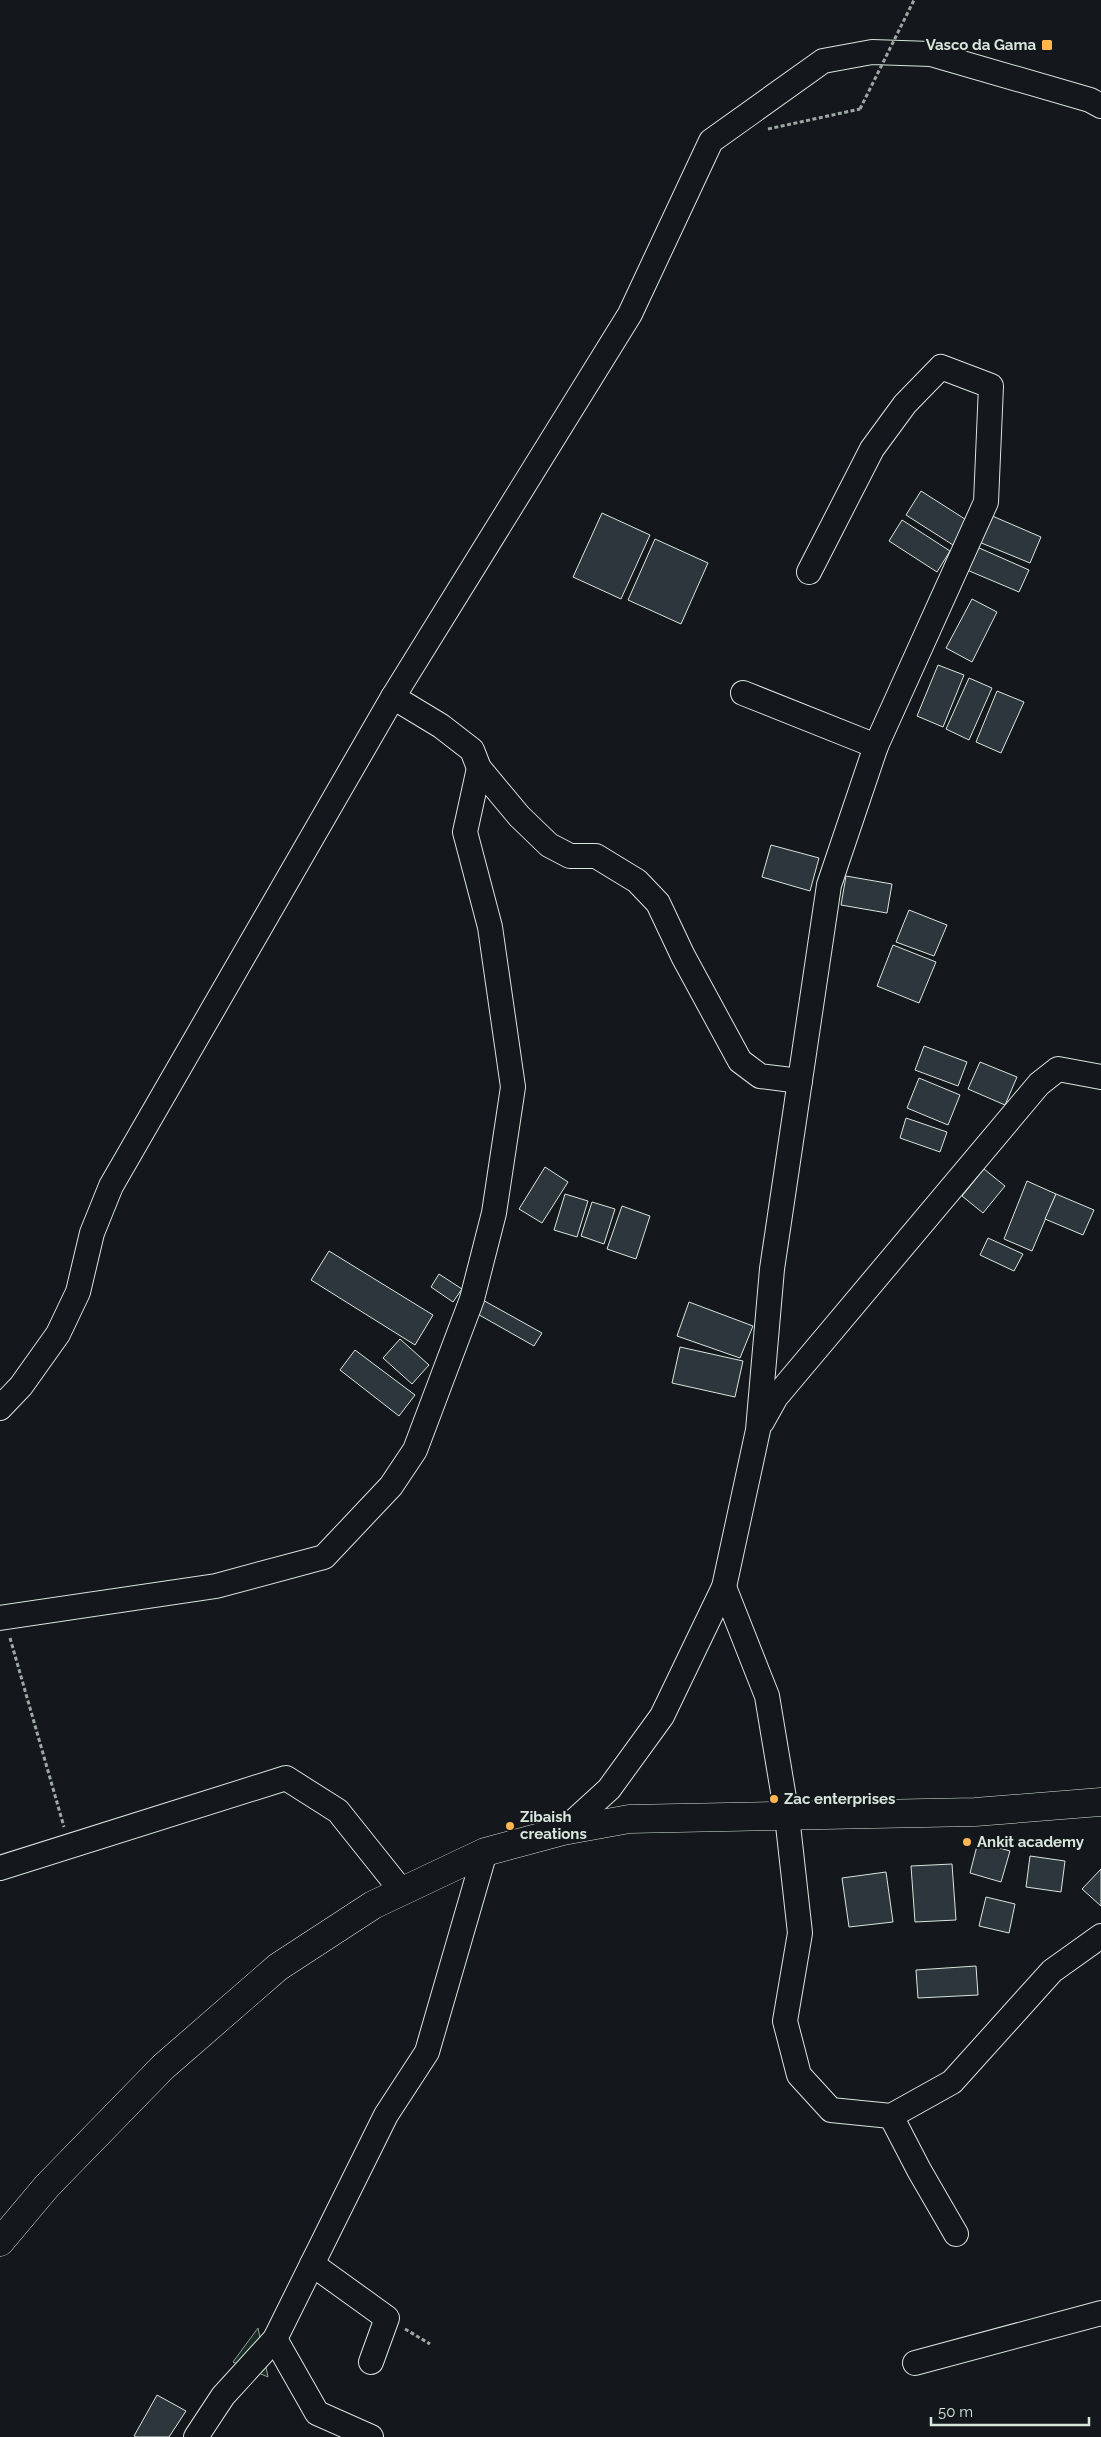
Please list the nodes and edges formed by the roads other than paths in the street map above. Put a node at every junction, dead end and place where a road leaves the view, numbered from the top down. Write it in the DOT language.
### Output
graph roads {
  1 [pos="1101,106"];
  2 [pos="809,572"];
  3 [pos="743,693"];
  4 [pos="393,697"];
  5 [pos="876,746"];
  6 [pos="479,768"];
  7 [pos="1101,1077"];
  8 [pos="800,1081"];
  9 [pos="0,1408"];
  10 [pos="758,1430"];
  11 [pos="724,1586"];
  12 [pos="1,1613"];
  13 [pos="1101,1802"];
  14 [pos="787,1816"];
  15 [pos="563,1832"];
  16 [pos="485,1852"];
  17 [pos="0,1868"];
  18 [pos="400,1890"];
  19 [pos="1101,1936"];
  20 [pos="891,2116"];
  21 [pos="956,2234"];
  22 [pos="0,2242"];
  23 [pos="312,2264"];
  24 [pos="1101,2314"];
  25 [pos="275,2340"];
  26 [pos="371,2362"];
  27 [pos="915,2364"];
  28 [pos="196,2437"];
  29 [pos="371,2437"];
  1 -- 4 [label="street"];
  2 -- 5 [label="street"];
  3 -- 5 [label="street"];
  4 -- 6 [label="street"];
  4 -- 9 [label="street"];
  5 -- 8 [label="street"];
  6 -- 8 [label="street"];
  6 -- 12 [label="street"];
  7 -- 10 [label="street"];
  8 -- 10 [label="street"];
  10 -- 11 [label="street"];
  11 -- 14 [label="street"];
  11 -- 15 [label="street"];
  13 -- 14 [label="main road"];
  14 -- 15 [label="main road"];
  14 -- 20 [label="street"];
  15 -- 16 [label="main road"];
  16 -- 18 [label="main road"];
  16 -- 23 [label="street"];
  17 -- 18 [label="street"];
  18 -- 22 [label="main road"];
  19 -- 20 [label="street"];
  20 -- 21 [label="street"];
  23 -- 25 [label="street"];
  23 -- 26 [label="street"];
  24 -- 27 [label="street"];
  25 -- 28 [label="street"];
  25 -- 29 [label="street"];
}
